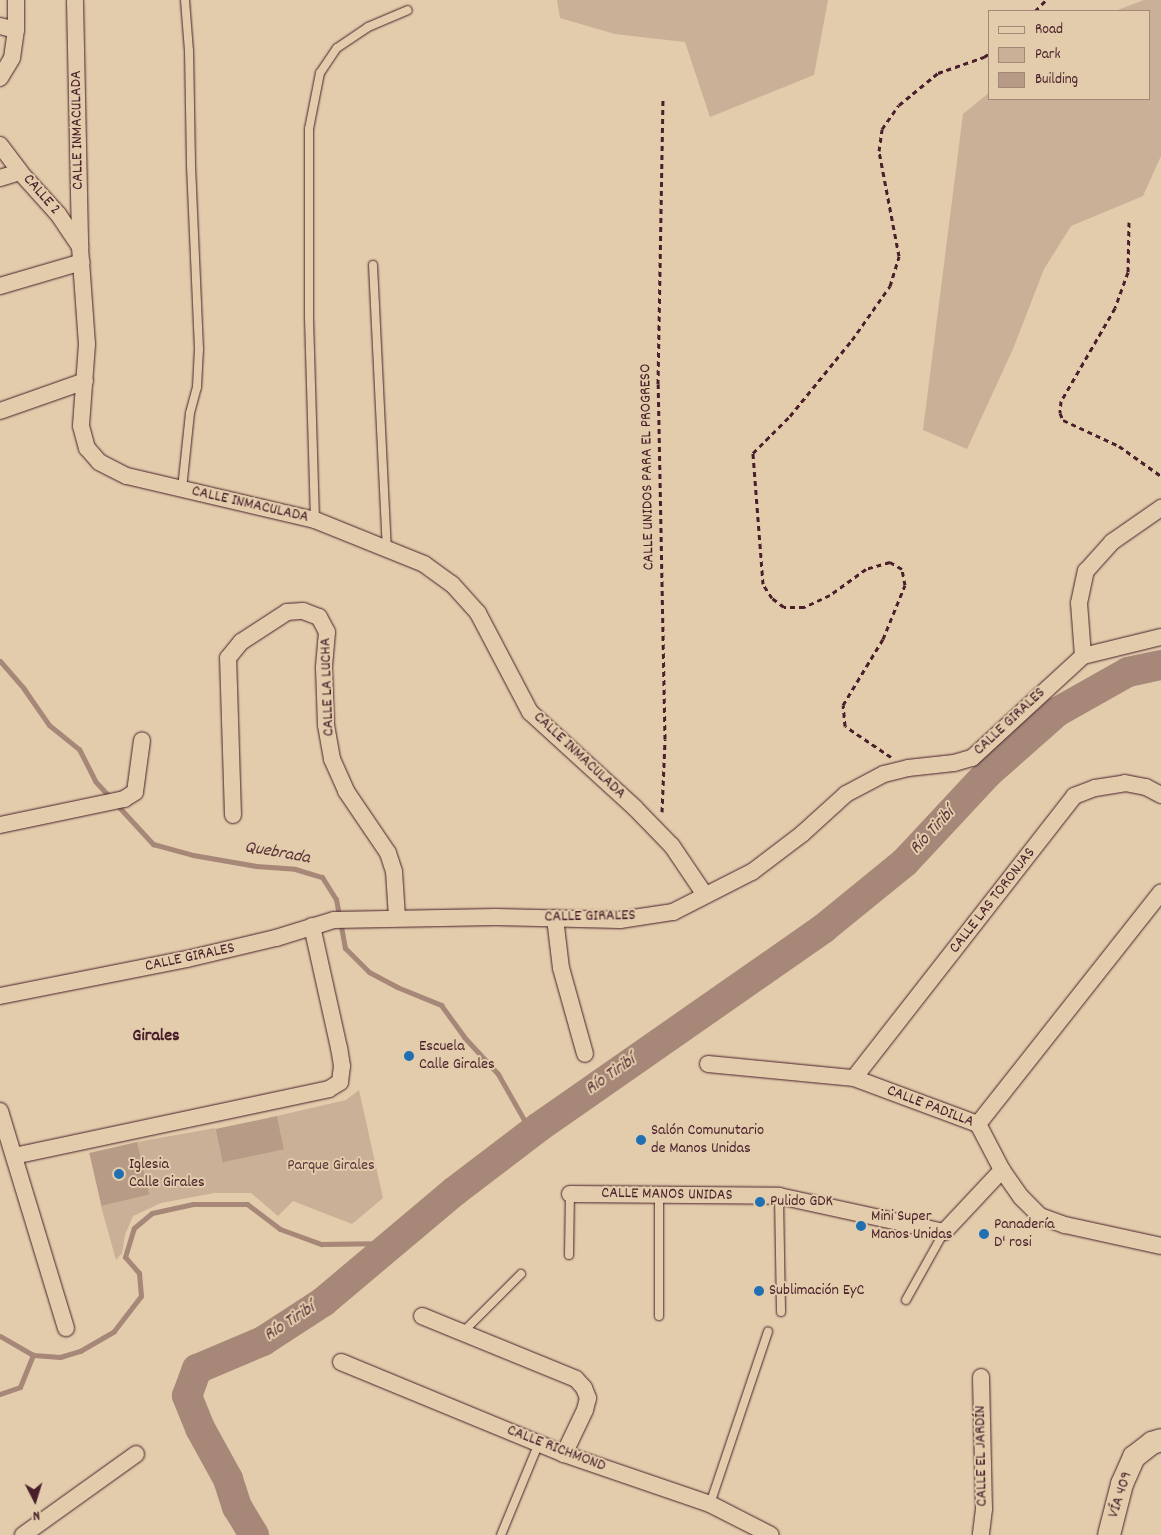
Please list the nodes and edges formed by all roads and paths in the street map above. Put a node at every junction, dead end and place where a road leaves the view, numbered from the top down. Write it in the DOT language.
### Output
graph roads {
  1 [pos="16,0"];
  2 [pos="185,0"];
  3 [pos="1046,0"];
  4 [pos="75,1"];
  5 [pos="408,10"];
  6 [pos="1036,10"];
  7 [pos="0,26"];
  8 [pos="16,30"];
  9 [pos="988,54"];
  10 [pos="0,78"];
  11 [pos="663,98"];
  12 [pos="0,145"];
  13 [pos="20,172"];
  14 [pos="0,178"];
  15 [pos="1129,222"];
  16 [pos="81,254"];
  17 [pos="373,264"];
  18 [pos="0,286"];
  19 [pos="85,381"];
  20 [pos="0,411"];
  21 [pos="1161,476"];
  22 [pos="182,489"];
  23 [pos="1161,508"];
  24 [pos="315,520"];
  25 [pos="387,548"];
  26 [pos="1161,637"];
  27 [pos="1083,656"];
  28 [pos="142,740"];
  29 [pos="908,768"];
  30 [pos="1161,796"];
  31 [pos="233,815"];
  32 [pos="0,825"];
  33 [pos="661,835"];
  34 [pos="1161,892"];
  35 [pos="706,895"];
  36 [pos="397,917"];
  37 [pos="555,918"];
  38 [pos="312,926"];
  39 [pos="0,996"];
  40 [pos="585,1054"];
  41 [pos="708,1064"];
  42 [pos="854,1078"];
  43 [pos="0,1111"];
  44 [pos="978,1124"];
  45 [pos="14,1156"];
  46 [pos="1002,1170"];
  47 [pos="570,1194"];
  48 [pos="658,1196"];
  49 [pos="779,1196"];
  50 [pos="944,1232"];
  51 [pos="1161,1246"];
  52 [pos="569,1256"];
  53 [pos="521,1274"];
  54 [pos="906,1300"];
  55 [pos="781,1312"];
  56 [pos="422,1316"];
  57 [pos="659,1316"];
  58 [pos="66,1328"];
  59 [pos="463,1332"];
  60 [pos="768,1332"];
  61 [pos="341,1362"];
  62 [pos="981,1377"];
  63 [pos="1161,1440"];
  64 [pos="539,1443"];
  65 [pos="136,1454"];
  66 [pos="564,1454"];
  67 [pos="710,1504"];
  68 [pos="23,1535"];
  69 [pos="501,1535"];
  70 [pos="772,1535"];
  71 [pos="981,1535"];
  72 [pos="1109,1535"];
  1 -- 8 [label="street"];
  2 -- 22 [label="lane"];
  3 -- 6 [label="path"];
  4 -- 16 [label="street, CALLE INMACULADA"];
  5 -- 24 [label="lane"];
  7 -- 8 [label="street"];
  8 -- 10 [label="street"];
  9 -- 29 [label="path"];
  11 -- 33 [label="path, CALLE UNIDOS PARA EL PROGRESO"];
  12 -- 13 [label="street, CALLE 2"];
  13 -- 14 [label="street"];
  13 -- 16 [label="street, CALLE 2"];
  15 -- 21 [label="path"];
  16 -- 18 [label="street"];
  16 -- 19 [label="street, CALLE INMACULADA"];
  17 -- 25 [label="lane"];
  19 -- 20 [label="street"];
  19 -- 22 [label="street, CALLE INMACULADA"];
  22 -- 24 [label="street, CALLE INMACULADA"];
  23 -- 27 [label="street"];
  24 -- 25 [label="street, CALLE INMACULADA"];
  25 -- 33 [label="street, CALLE INMACULADA"];
  26 -- 27 [label="street, CALLE GIRALES"];
  27 -- 29 [label="street, CALLE GIRALES"];
  28 -- 32 [label="street"];
  29 -- 35 [label="street, CALLE GIRALES"];
  30 -- 42 [label="street, CALLE LAS TORONJAS"];
  31 -- 36 [label="street, CALLE LA LUCHA"];
  33 -- 35 [label="street, CALLE INMACULADA"];
  34 -- 44 [label="street"];
  35 -- 37 [label="street, CALLE GIRALES"];
  36 -- 37 [label="street, CALLE GIRALES"];
  36 -- 38 [label="street, CALLE GIRALES"];
  37 -- 40 [label="street"];
  38 -- 39 [label="street, CALLE GIRALES"];
  38 -- 45 [label="street"];
  41 -- 42 [label="street, CALLE PADILLA"];
  42 -- 44 [label="street, CALLE PADILLA"];
  43 -- 45 [label="street"];
  44 -- 46 [label="street, CALLE PADILLA"];
  45 -- 58 [label="street"];
  46 -- 50 [label="street"];
  46 -- 51 [label="street, CALLE PADILLA"];
  47 -- 48 [label="street, CALLE MANOS UNIDAS"];
  47 -- 52 [label="lane"];
  48 -- 49 [label="street, CALLE MANOS UNIDAS"];
  48 -- 57 [label="lane"];
  49 -- 50 [label="street, CALLE MANOS UNIDAS"];
  49 -- 55 [label="lane"];
  50 -- 54 [label="lane"];
  53 -- 59 [label="lane"];
  56 -- 59 [label="street"];
  59 -- 66 [label="street"];
  60 -- 67 [label="lane"];
  61 -- 64 [label="street, CALLE RICHMOND"];
  62 -- 71 [label="street, CALLE EL JARDÍN"];
  63 -- 72 [label="street, VÍA 409"];
  64 -- 66 [label="street, CALLE RICHMOND"];
  64 -- 69 [label="lane"];
  65 -- 68 [label="street"];
  66 -- 67 [label="street, CALLE RICHMOND"];
  67 -- 70 [label="street, CALLE RICHMOND"];
}
